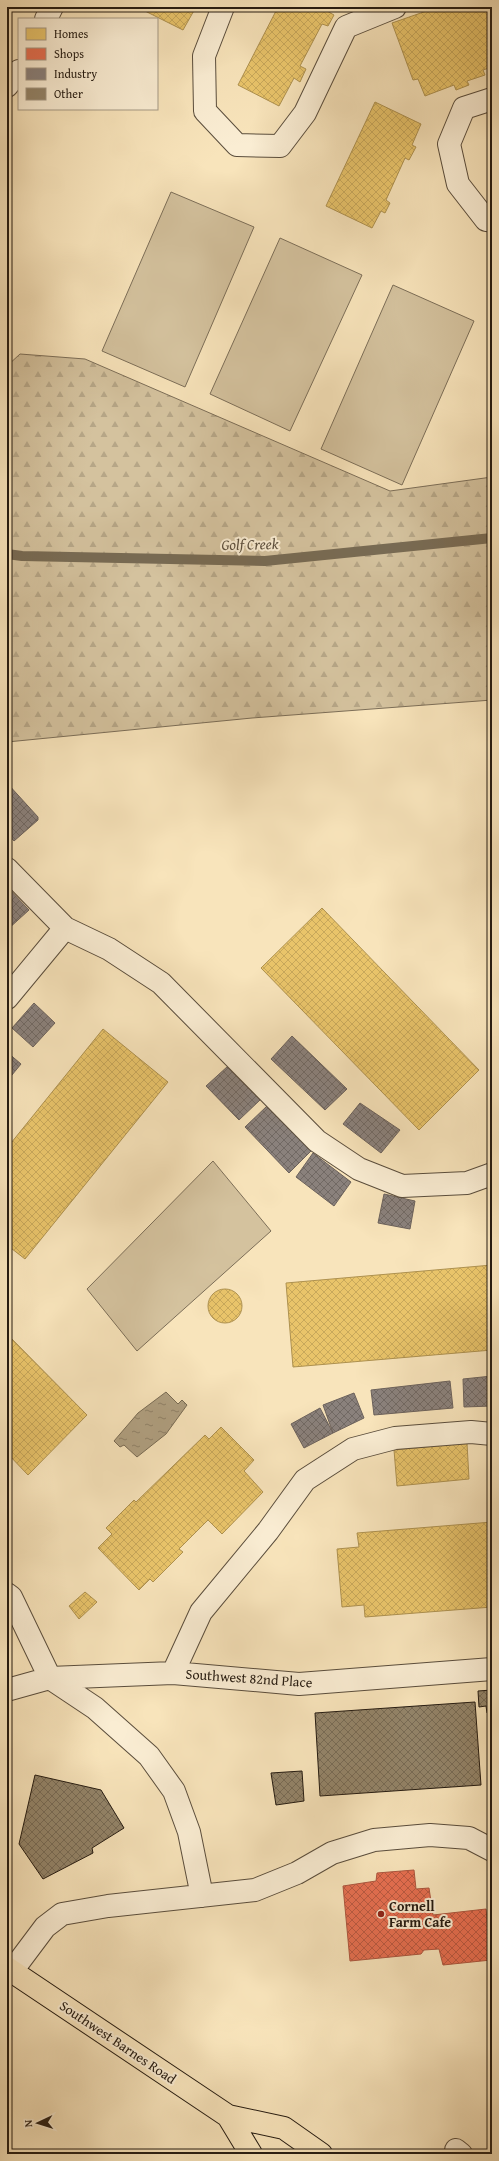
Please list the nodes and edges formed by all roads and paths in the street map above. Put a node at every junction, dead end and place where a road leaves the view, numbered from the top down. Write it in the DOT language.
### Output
graph roads {
  1 [pos="52,7"];
  2 [pos="223,7"];
  3 [pos="395,7"];
  4 [pos="46,18"];
  5 [pos="18,72"];
  6 [pos="7,86"];
  7 [pos="492,99"];
  8 [pos="492,221"];
  9 [pos="7,869"];
  10 [pos="65,928"];
  11 [pos="7,998"];
  12 [pos="492,1174"];
  13 [pos="492,1434"];
  14 [pos="7,1594"];
  15 [pos="492,1669"];
  16 [pos="172,1673"];
  17 [pos="50,1678"];
  18 [pos="7,1690"];
  19 [pos="492,1850"];
  20 [pos="202,1896"];
  21 [pos="9,1970"];
  22 [pos="228,2116"];
  23 [pos="251,2154"];
  24 [pos="321,2154"];
  1 -- 4 [label="street"];
  2 -- 3 [label="street"];
  5 -- 6 [label="street"];
  7 -- 8 [label="street"];
  9 -- 10 [label="street"];
  10 -- 11 [label="street"];
  10 -- 12 [label="street"];
  13 -- 16 [label="street"];
  14 -- 17 [label="street"];
  15 -- 16 [label="street, Southwest 82nd Place"];
  16 -- 17 [label="street, Southwest 82nd Place"];
  17 -- 18 [label="street, Southwest 82nd Place"];
  17 -- 20 [label="street"];
  19 -- 20 [label="street"];
  20 -- 21 [label="street"];
  21 -- 22 [label="main road, Southwest Barnes Road"];
  22 -- 23 [label="main road, Southwest Barnes Road"];
  22 -- 24 [label="main road, Southwest Barnes Road"];
}
